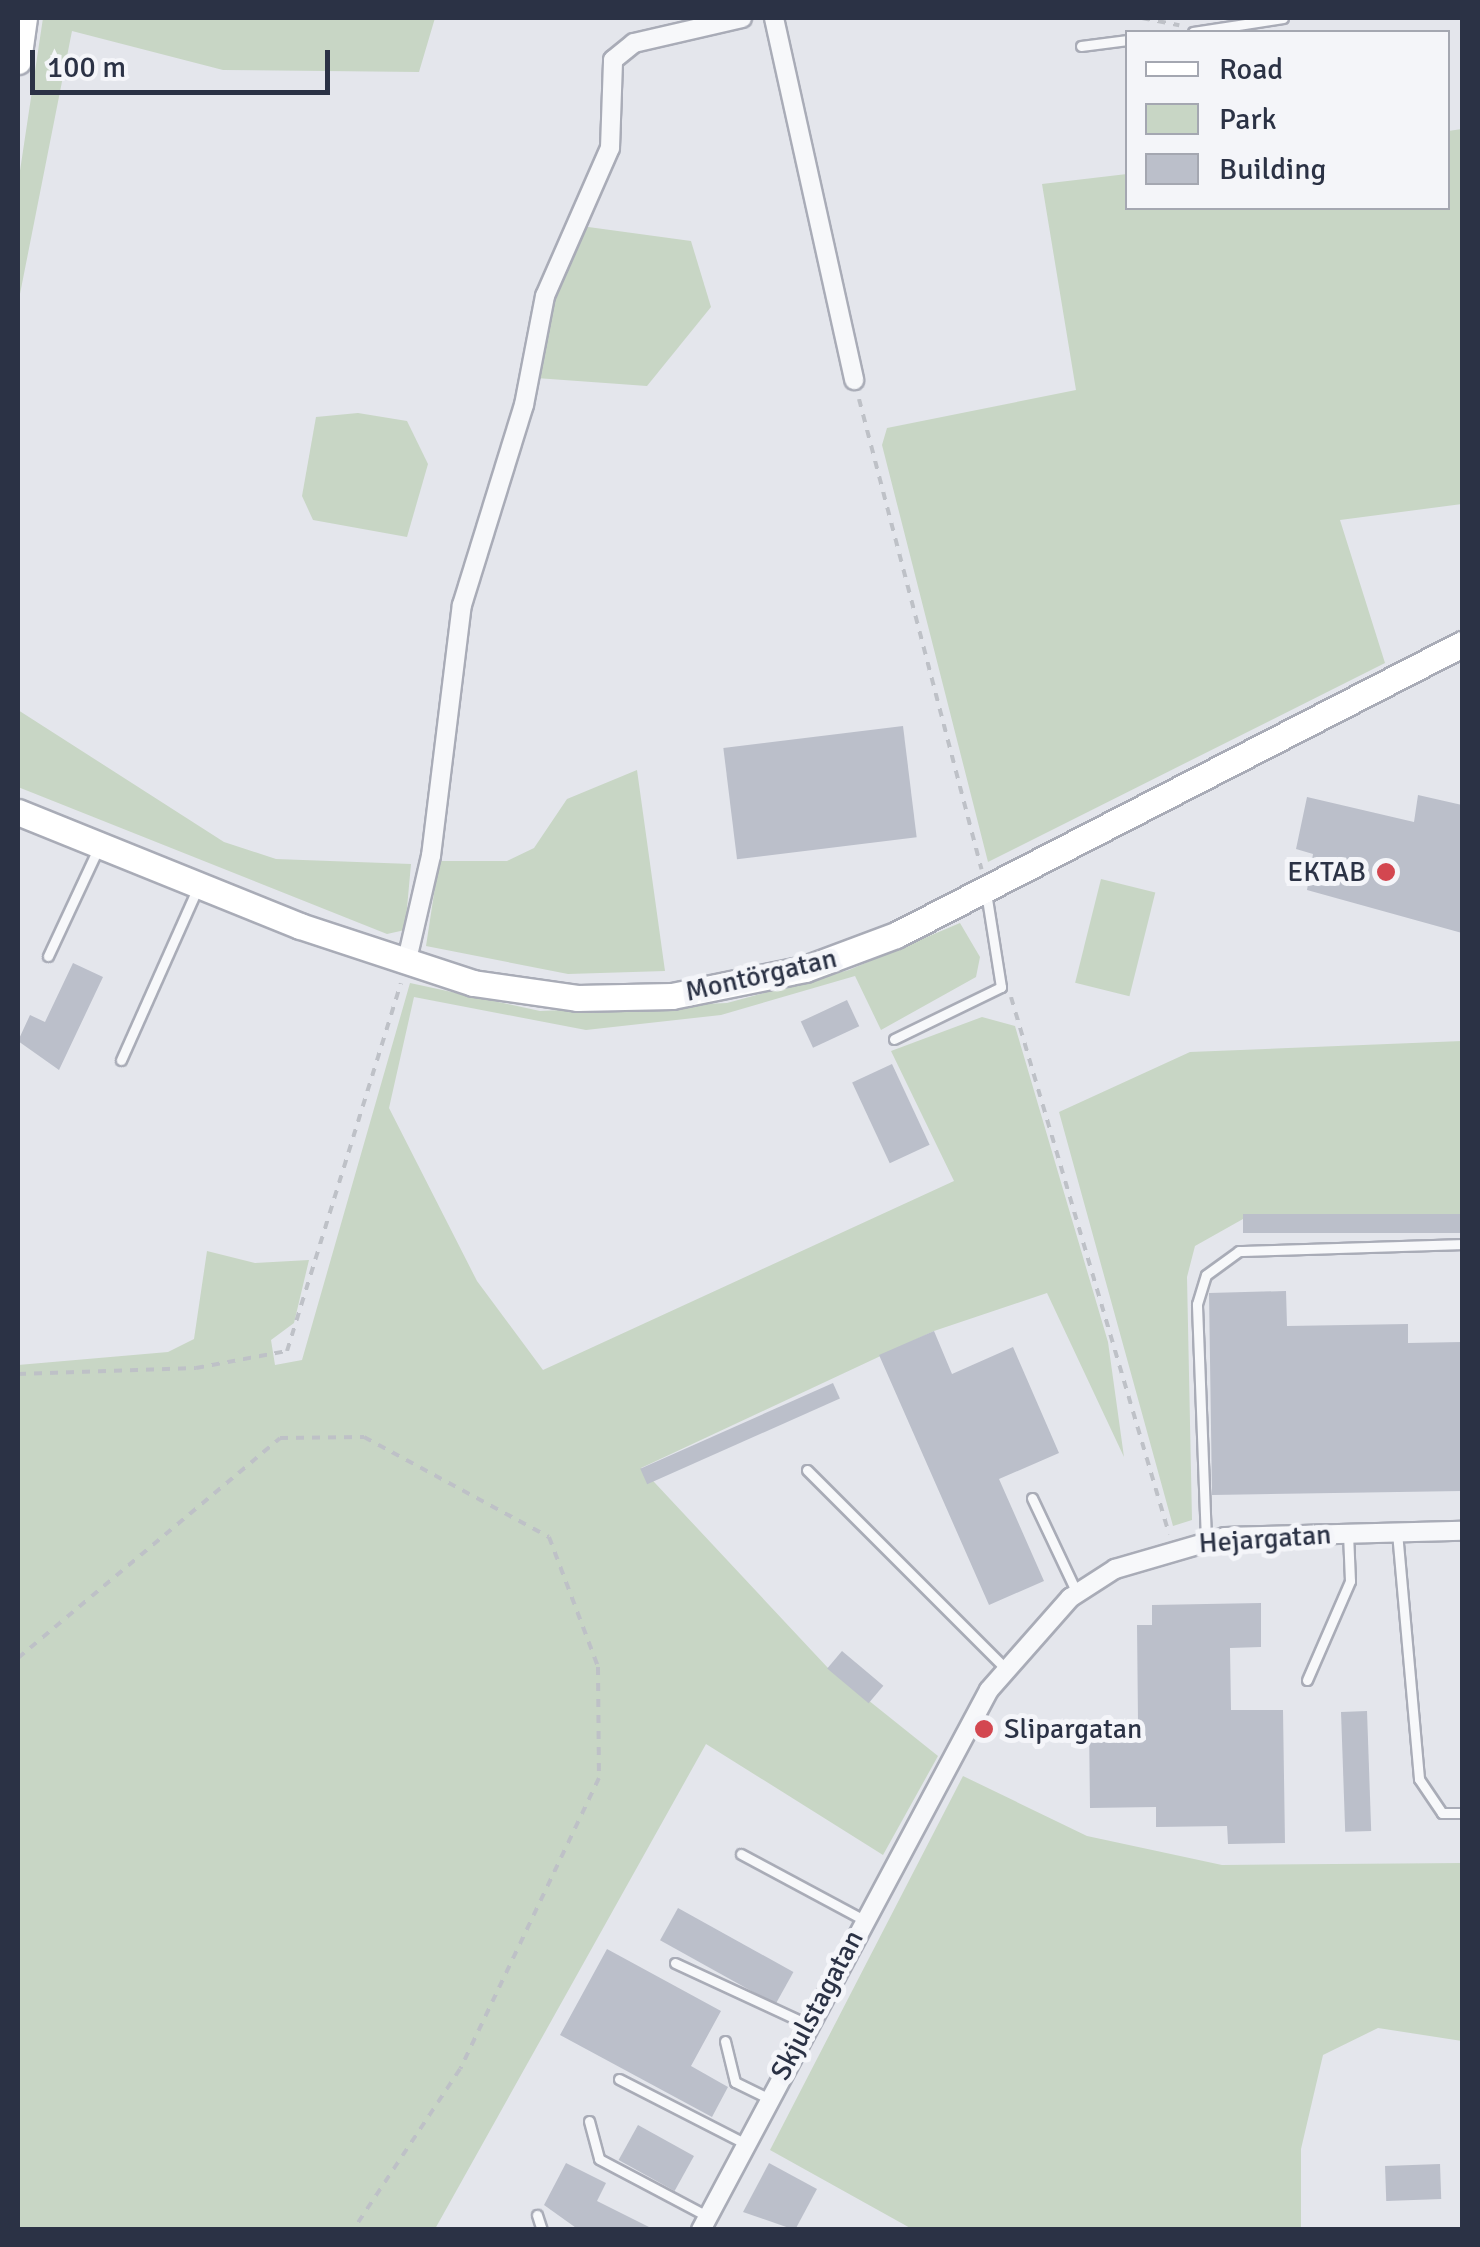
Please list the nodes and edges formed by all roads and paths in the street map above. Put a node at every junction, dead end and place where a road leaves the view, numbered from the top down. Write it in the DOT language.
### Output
graph roads {
  1 [pos="24,18"];
  2 [pos="742,18"];
  3 [pos="774,18"];
  4 [pos="1142,18"];
  5 [pos="1283,18"];
  6 [pos="1208,30"];
  7 [pos="1125,40"];
  8 [pos="1080,46"];
  9 [pos="18,61"];
  10 [pos="854,380"];
  11 [pos="1462,644"];
  12 [pos="18,812"];
  13 [pos="99,847"];
  14 [pos="984,885"];
  15 [pos="198,886"];
  16 [pos="48,956"];
  17 [pos="406,964"];
  18 [pos="1004,974"];
  19 [pos="894,1039"];
  20 [pos="121,1060"];
  21 [pos="1460,1244"];
  22 [pos="18,1374"];
  23 [pos="807,1470"];
  24 [pos="1032,1498"];
  25 [pos="1462,1530"];
  26 [pos="1397,1532"];
  27 [pos="1348,1534"];
  28 [pos="1206,1540"];
  29 [pos="1174,1547"];
  30 [pos="1077,1593"];
  31 [pos="18,1658"];
  32 [pos="1005,1668"];
  33 [pos="1307,1680"];
  34 [pos="936,1782"];
  35 [pos="1462,1813"];
  36 [pos="740,1854"];
  37 [pos="862,1919"];
  38 [pos="675,1963"];
  39 [pos="807,2024"];
  40 [pos="725,2041"];
  41 [pos="619,2079"];
  42 [pos="768,2098"];
  43 [pos="589,2121"];
  44 [pos="744,2143"];
  45 [pos="537,2215"];
  46 [pos="704,2223"];
  47 [pos="354,2230"];
  48 [pos="542,2230"];
  1 -- 9 [label="street"];
  2 -- 17 [label="street"];
  3 -- 10 [label="street"];
  4 -- 6 [label="path"];
  5 -- 6 [label="lane"];
  7 -- 8 [label="lane"];
  10 -- 14 [label="path"];
  11 -- 14 [label="street, Montörgatan"];
  12 -- 13 [label="street, Montörgatan"];
  13 -- 15 [label="street, Montörgatan"];
  13 -- 16 [label="lane"];
  14 -- 17 [label="street, Montörgatan"];
  14 -- 18 [label="lane"];
  15 -- 17 [label="street, Montörgatan"];
  15 -- 20 [label="lane"];
  17 -- 22 [label="path"];
  18 -- 19 [label="lane"];
  18 -- 29 [label="path"];
  21 -- 28 [label="lane"];
  23 -- 32 [label="lane"];
  24 -- 30 [label="lane"];
  25 -- 26 [label="street, Hejargatan"];
  26 -- 27 [label="street, Hejargatan"];
  26 -- 35 [label="lane"];
  27 -- 28 [label="street, Hejargatan"];
  27 -- 33 [label="lane"];
  28 -- 29 [label="street, Hejargatan"];
  29 -- 30 [label="street, Hejargatan"];
  30 -- 32 [label="street, Hejargatan"];
  31 -- 47 [label="path"];
  32 -- 34 [label="street, Hejargatan"];
  34 -- 37 [label="street, Skjulstagatan"];
  36 -- 37 [label="lane"];
  37 -- 39 [label="street, Skjulstagatan"];
  38 -- 39 [label="lane"];
  39 -- 42 [label="street, Skjulstagatan"];
  40 -- 42 [label="lane"];
  41 -- 44 [label="lane"];
  42 -- 44 [label="street, Skjulstagatan"];
  43 -- 46 [label="lane"];
  44 -- 46 [label="street, Skjulstagatan"];
  45 -- 48 [label="lane"];
}
